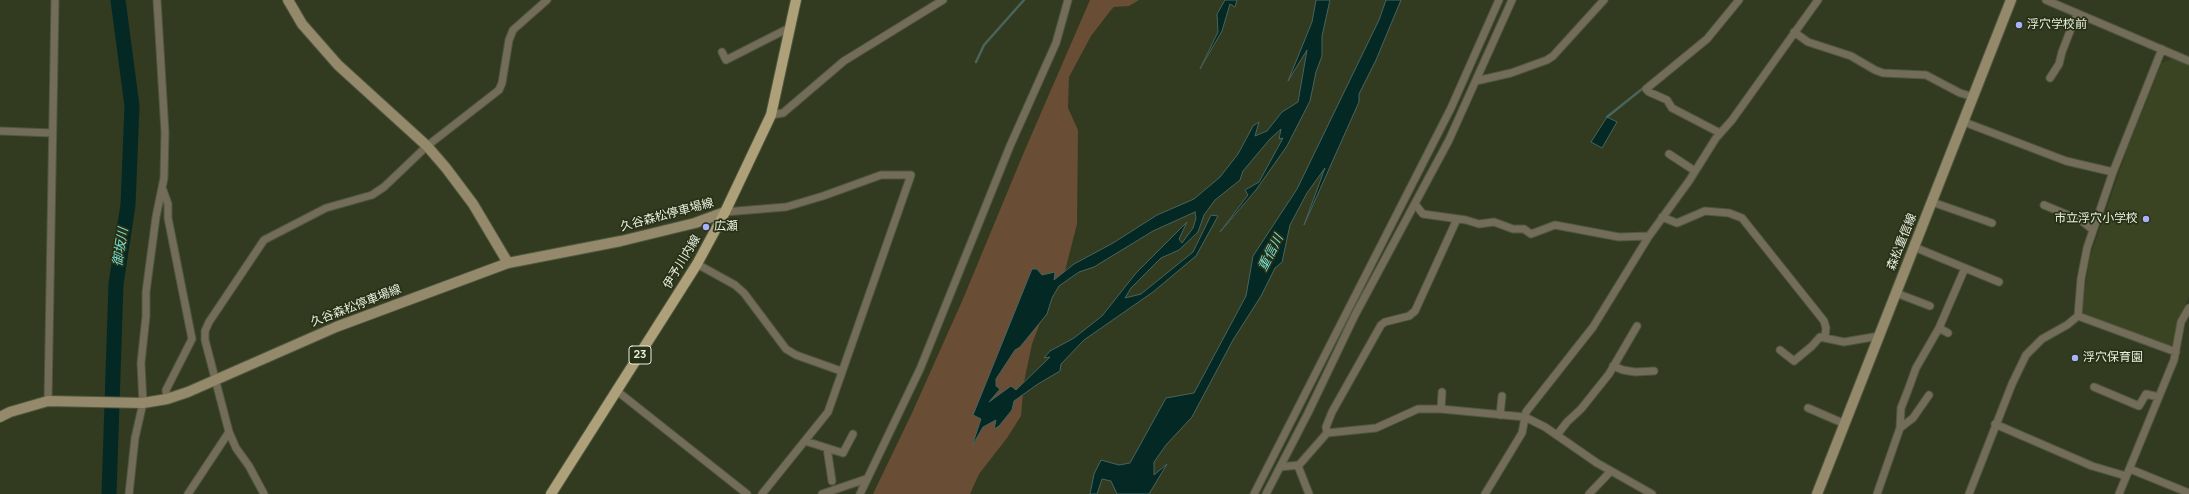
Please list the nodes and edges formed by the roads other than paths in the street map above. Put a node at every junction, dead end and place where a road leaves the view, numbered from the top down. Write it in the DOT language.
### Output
graph roads {
  1 [pos="55,0"];
  2 [pos="157,0"];
  3 [pos="288,0"];
  4 [pos="547,0"];
  5 [pos="796,0"];
  6 [pos="943,0"];
  7 [pos="1068,0"];
  8 [pos="1499,0"];
  9 [pos="1512,0"];
  10 [pos="1604,0"];
  11 [pos="1739,0"];
  12 [pos="1818,0"];
  13 [pos="2011,0"];
  14 [pos="2046,0"];
  15 [pos="2078,13"];
  16 [pos="789,31"];
  17 [pos="1794,32"];
  18 [pos="2162,49"];
  19 [pos="722,52"];
  20 [pos="2189,61"];
  21 [pos="2050,78"];
  22 [pos="1476,81"];
  23 [pos="1974,97"];
  24 [pos="771,115"];
  25 [pos="1964,122"];
  26 [pos="0,131"];
  27 [pos="52,133"];
  28 [pos="1720,133"];
  29 [pos="427,146"];
  30 [pos="1669,154"];
  31 [pos="1695,171"];
  32 [pos="2113,172"];
  33 [pos="163,188"];
  34 [pos="1932,202"];
  35 [pos="1415,204"];
  36 [pos="2044,205"];
  37 [pos="725,212"];
  38 [pos="1662,217"];
  39 [pos="1457,219"];
  40 [pos="1992,223"];
  41 [pos="2093,230"];
  42 [pos="1649,236"];
  43 [pos="1914,247"];
  44 [pos="508,263"];
  45 [pos="697,264"];
  46 [pos="1965,268"];
  47 [pos="1999,282"];
  48 [pos="1896,293"];
  49 [pos="1930,306"];
  50 [pos="2189,308"];
  51 [pos="2078,316"];
  52 [pos="1637,326"];
  53 [pos="1939,328"];
  54 [pos="1948,333"];
  55 [pos="1879,336"];
  56 [pos="1825,337"];
  57 [pos="1780,350"];
  58 [pos="2176,352"];
  59 [pos="1613,366"];
  60 [pos="842,371"];
  61 [pos="1654,371"];
  62 [pos="216,379"];
  63 [pos="2094,387"];
  64 [pos="617,391"];
  65 [pos="1442,392"];
  66 [pos="1929,395"];
  67 [pos="1502,396"];
  68 [pos="2159,397"];
  69 [pos="167,398"];
  70 [pos="48,401"];
  71 [pos="140,403"];
  72 [pos="1808,408"];
  73 [pos="1441,409"];
  74 [pos="1500,415"];
  75 [pos="0,417"];
  76 [pos="1525,417"];
  77 [pos="1845,424"];
  78 [pos="1995,424"];
  79 [pos="1900,428"];
  80 [pos="229,432"];
  81 [pos="1327,433"];
  82 [pos="853,434"];
  83 [pos="1557,435"];
  84 [pos="805,441"];
  85 [pos="827,448"];
  86 [pos="1298,466"];
  87 [pos="1280,467"];
  88 [pos="2130,469"];
  89 [pos="1611,471"];
  90 [pos="2126,476"];
  91 [pos="866,479"];
  92 [pos="832,481"];
  93 [pos="2189,493"];
  94 [pos="129,494"];
  95 [pos="188,494"];
  96 [pos="264,494"];
  97 [pos="551,494"];
  98 [pos="747,494"];
  99 [pos="762,494"];
  100 [pos="822,494"];
  101 [pos="860,494"];
  102 [pos="1254,494"];
  103 [pos="1266,494"];
  104 [pos="1309,494"];
  105 [pos="1485,494"];
  106 [pos="1589,494"];
  107 [pos="1652,494"];
  108 [pos="1817,494"];
  109 [pos="1877,494"];
  110 [pos="1969,494"];
  111 [pos="2119,494"];
  1 -- 27 [label="street"];
  2 -- 33 [label="street"];
  3 -- 29 [label="main road"];
  4 -- 29 [label="street"];
  5 -- 16 [label="main road, 伊予川内線 / 23"];
  6 -- 24 [label="street"];
  7 -- 91 [label="street"];
  8 -- 102 [label="street"];
  9 -- 22 [label="street"];
  10 -- 22 [label="street"];
  11 -- 28 [label="street"];
  12 -- 17 [label="street"];
  13 -- 23 [label="main road, 森松重信線"];
  14 -- 15 [label="street"];
  15 -- 18 [label="street"];
  15 -- 21 [label="street"];
  16 -- 19 [label="street"];
  16 -- 24 [label="main road, 伊予川内線 / 23"];
  17 -- 23 [label="street"];
  17 -- 28 [label="street"];
  18 -- 20 [label="street"];
  18 -- 32 [label="street"];
  22 -- 35 [label="street"];
  23 -- 25 [label="main road, 森松重信線"];
  24 -- 37 [label="main road, 伊予川内線 / 23"];
  25 -- 32 [label="street"];
  25 -- 34 [label="main road, 森松重信線"];
  26 -- 27 [label="street"];
  27 -- 70 [label="street"];
  28 -- 31 [label="street"];
  29 -- 44 [label="main road"];
  29 -- 62 [label="street"];
  30 -- 31 [label="street"];
  31 -- 38 [label="street"];
  32 -- 41 [label="street"];
  33 -- 69 [label="street"];
  33 -- 71 [label="street"];
  34 -- 40 [label="street"];
  34 -- 43 [label="main road, 森松重信線"];
  35 -- 39 [label="street"];
  35 -- 87 [label="street"];
  36 -- 41 [label="street"];
  37 -- 44 [label="main road, 久谷森松停車場線"];
  37 -- 45 [label="main road, 伊予川内線 / 23"];
  37 -- 60 [label="street"];
  38 -- 42 [label="street"];
  38 -- 56 [label="street"];
  39 -- 42 [label="street"];
  39 -- 81 [label="street"];
  41 -- 51 [label="street"];
  42 -- 76 [label="street"];
  43 -- 46 [label="street"];
  43 -- 48 [label="main road, 森松重信線"];
  44 -- 62 [label="main road, 久谷森松停車場線"];
  45 -- 60 [label="street"];
  45 -- 64 [label="main road, 伊予川内線 / 23"];
  46 -- 47 [label="street"];
  46 -- 53 [label="street"];
  48 -- 49 [label="street"];
  48 -- 55 [label="main road, 森松重信線"];
  50 -- 58 [label="street"];
  51 -- 58 [label="street"];
  51 -- 78 [label="street"];
  52 -- 59 [label="street"];
  53 -- 54 [label="street"];
  53 -- 79 [label="street"];
  55 -- 56 [label="street"];
  55 -- 77 [label="main road, 森松重信線"];
  56 -- 57 [label="street"];
  58 -- 68 [label="street"];
  59 -- 61 [label="street"];
  59 -- 83 [label="street"];
  60 -- 84 [label="street"];
  62 -- 69 [label="main road, 久谷森松停車場線"];
  62 -- 80 [label="street"];
  63 -- 68 [label="street"];
  64 -- 97 [label="main road, 伊予川内線 / 23"];
  64 -- 98 [label="street"];
  65 -- 73 [label="street"];
  66 -- 79 [label="street"];
  67 -- 74 [label="street"];
  68 -- 88 [label="street"];
  69 -- 71 [label="main road, 久谷森松停車場線"];
  70 -- 71 [label="main road, 久谷森松停車場線"];
  70 -- 75 [label="main road, 久谷森松停車場線"];
  71 -- 94 [label="street"];
  72 -- 77 [label="street"];
  73 -- 74 [label="street"];
  73 -- 81 [label="street"];
  74 -- 76 [label="street"];
  76 -- 83 [label="street"];
  76 -- 105 [label="street"];
  77 -- 108 [label="main road, 森松重信線"];
  78 -- 90 [label="street"];
  78 -- 110 [label="street"];
  79 -- 109 [label="street"];
  80 -- 95 [label="street"];
  80 -- 96 [label="street"];
  81 -- 86 [label="street"];
  82 -- 85 [label="street"];
  83 -- 89 [label="street"];
  84 -- 85 [label="street"];
  84 -- 99 [label="street"];
  85 -- 92 [label="street"];
  86 -- 87 [label="street"];
  86 -- 104 [label="street"];
  87 -- 103 [label="street"];
  88 -- 90 [label="street"];
  88 -- 93 [label="street"];
  89 -- 106 [label="street"];
  89 -- 107 [label="street"];
  90 -- 111 [label="street"];
  91 -- 100 [label="street"];
  91 -- 101 [label="street"];
}
